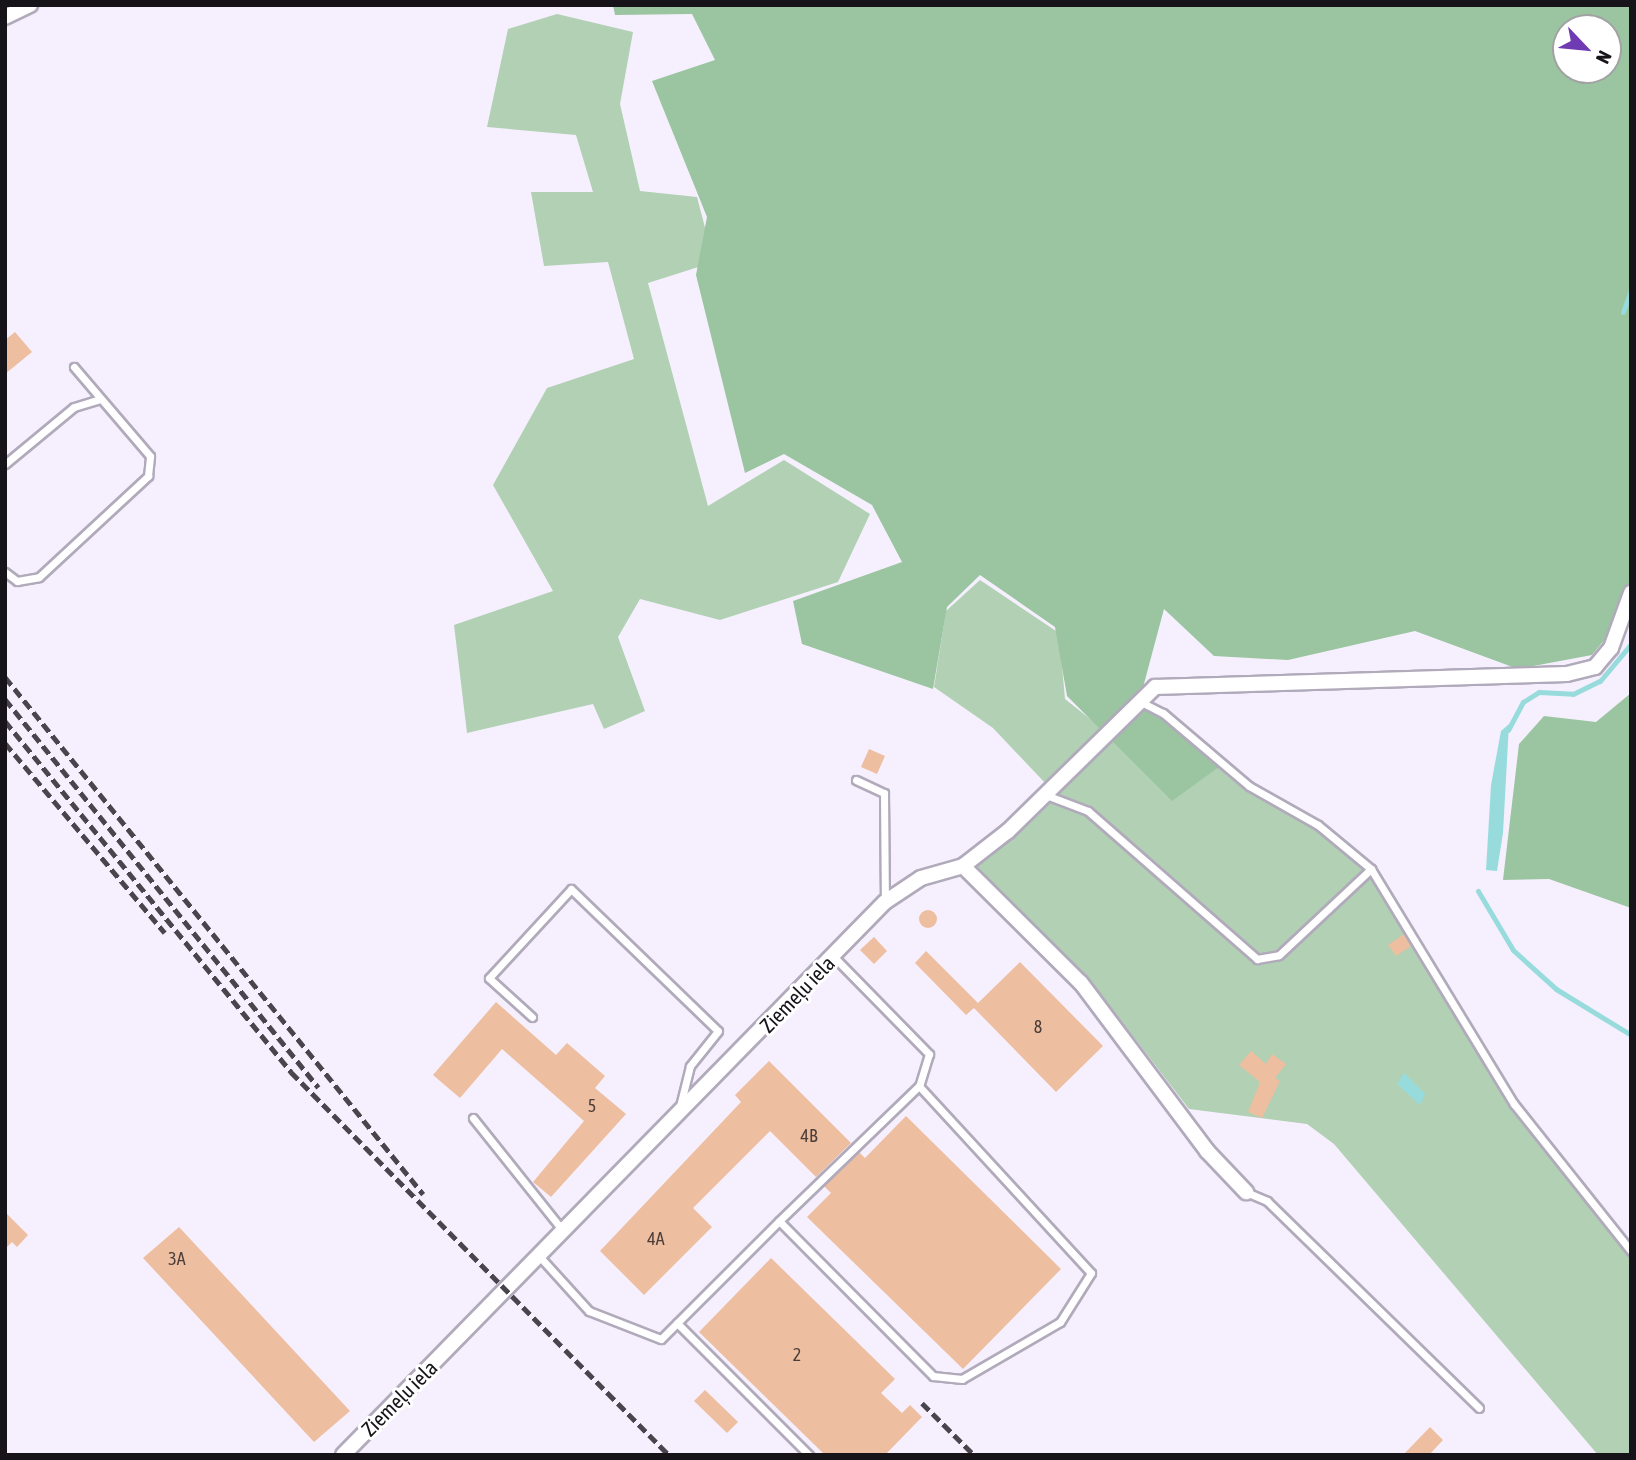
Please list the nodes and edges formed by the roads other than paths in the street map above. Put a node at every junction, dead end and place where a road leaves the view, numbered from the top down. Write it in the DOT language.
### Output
graph roads {
  1 [pos="30,5"];
  2 [pos="5,17"];
  3 [pos="74,367"];
  4 [pos="100,399"];
  5 [pos="5,464"];
  6 [pos="5,572"];
  7 [pos="1631,593"];
  8 [pos="1140,702"];
  9 [pos="856,780"];
  10 [pos="1045,794"];
  11 [pos="963,866"];
  12 [pos="1371,869"];
  13 [pos="885,902"];
  14 [pos="834,957"];
  15 [pos="532,1017"];
  16 [pos="919,1086"];
  17 [pos="677,1117"];
  18 [pos="474,1118"];
  19 [pos="1246,1192"];
  20 [pos="779,1221"];
  21 [pos="564,1233"];
  22 [pos="1631,1251"];
  23 [pos="540,1257"];
  24 [pos="677,1323"];
  25 [pos="1479,1408"];
  26 [pos="343,1455"];
  27 [pos="809,1455"];
  1 -- 2 [label="street"];
  3 -- 4 [label="lane"];
  4 -- 5 [label="lane"];
  4 -- 6 [label="lane"];
  7 -- 8 [label="street"];
  8 -- 10 [label="street"];
  8 -- 12 [label="lane"];
  9 -- 13 [label="lane"];
  10 -- 11 [label="street"];
  10 -- 12 [label="lane"];
  11 -- 13 [label="street, Ziemeļu iela"];
  11 -- 19 [label="street"];
  12 -- 22 [label="lane"];
  13 -- 14 [label="street, Ziemeļu iela"];
  14 -- 16 [label="lane"];
  14 -- 17 [label="street, Ziemeļu iela"];
  15 -- 17 [label="lane"];
  16 -- 20 [label="lane"];
  16 -- 20 [label="lane"];
  17 -- 21 [label="street, Ziemeļu iela"];
  18 -- 21 [label="lane"];
  19 -- 25 [label="lane"];
  20 -- 24 [label="lane"];
  21 -- 23 [label="street, Ziemeļu iela"];
  23 -- 24 [label="lane"];
  23 -- 26 [label="street, Ziemeļu iela"];
  24 -- 27 [label="lane"];
}
